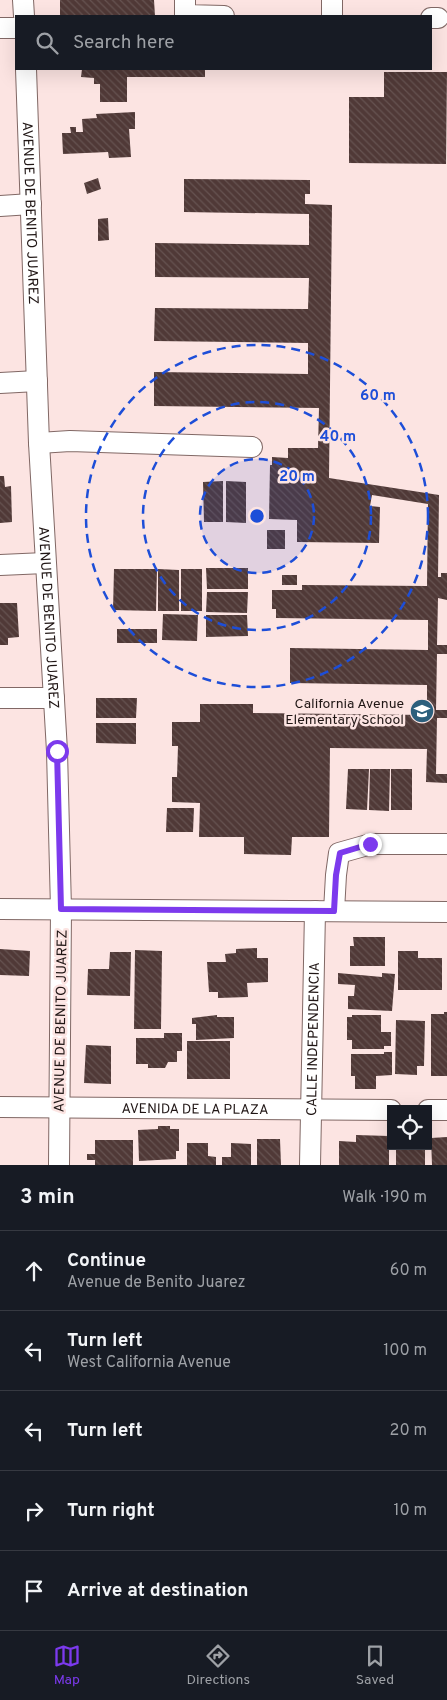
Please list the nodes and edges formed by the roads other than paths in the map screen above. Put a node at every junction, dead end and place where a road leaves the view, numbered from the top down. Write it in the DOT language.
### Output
graph roads {
  1 [pos="23,0"];
  2 [pos="185,0"];
  3 [pos="332,0"];
  4 [pos="24,15"];
  5 [pos="185,15"];
  6 [pos="332,15"];
  7 [pos="0,28"];
  8 [pos="15,28"];
  9 [pos="26,70"];
  10 [pos="31,204"];
  11 [pos="0,206"];
  12 [pos="37,381"];
  13 [pos="0,383"];
  14 [pos="40,443"];
  15 [pos="252,447"];
  16 [pos="45,563"];
  17 [pos="0,565"];
  18 [pos="0,698"];
  19 [pos="54,698"];
  20 [pos="447,844"];
  21 [pos="0,909"];
  22 [pos="61,909"];
  23 [pos="314,911"];
  24 [pos="334,911"];
  25 [pos="447,912"];
  26 [pos="0,1107"];
  27 [pos="59,1108"];
  28 [pos="310,1110"];
  29 [pos="387,1110"];
  30 [pos="432,1110"];
  31 [pos="447,1110"];
  32 [pos="59,1165"];
  33 [pos="310,1165"];
  1 -- 4 [label="street"];
  2 -- 5 [label="street"];
  3 -- 6 [label="street"];
  7 -- 8 [label="street"];
  9 -- 10 [label="street, AVENUE DE BENITO JUAREZ"];
  10 -- 11 [label="street"];
  10 -- 12 [label="street, AVENUE DE BENITO JUAREZ"];
  12 -- 13 [label="street"];
  12 -- 14 [label="street, AVENUE DE BENITO JUAREZ"];
  14 -- 15 [label="street"];
  14 -- 16 [label="street, AVENUE DE BENITO JUAREZ"];
  16 -- 17 [label="street"];
  16 -- 19 [label="street, AVENUE DE BENITO JUAREZ"];
  18 -- 19 [label="street"];
  19 -- 22 [label="street, AVENUE DE BENITO JUAREZ"];
  20 -- 24 [label="street"];
  21 -- 22 [label="street"];
  22 -- 23 [label="street"];
  22 -- 27 [label="street, AVENUE DE BENITO JUAREZ"];
  23 -- 24 [label="street"];
  23 -- 28 [label="street, CALLE INDEPENDENCIA"];
  24 -- 25 [label="street"];
  26 -- 27 [label="street, AVENIDA DE LA PLAZA"];
  27 -- 28 [label="street, AVENIDA DE LA PLAZA"];
  27 -- 32 [label="street, AVENUE DE BENITO JUAREZ"];
  28 -- 29 [label="street, AVENIDA DE LA PLAZA"];
  28 -- 33 [label="street, CALLE INDEPENDENCIA"];
  30 -- 31 [label="street"];
}
